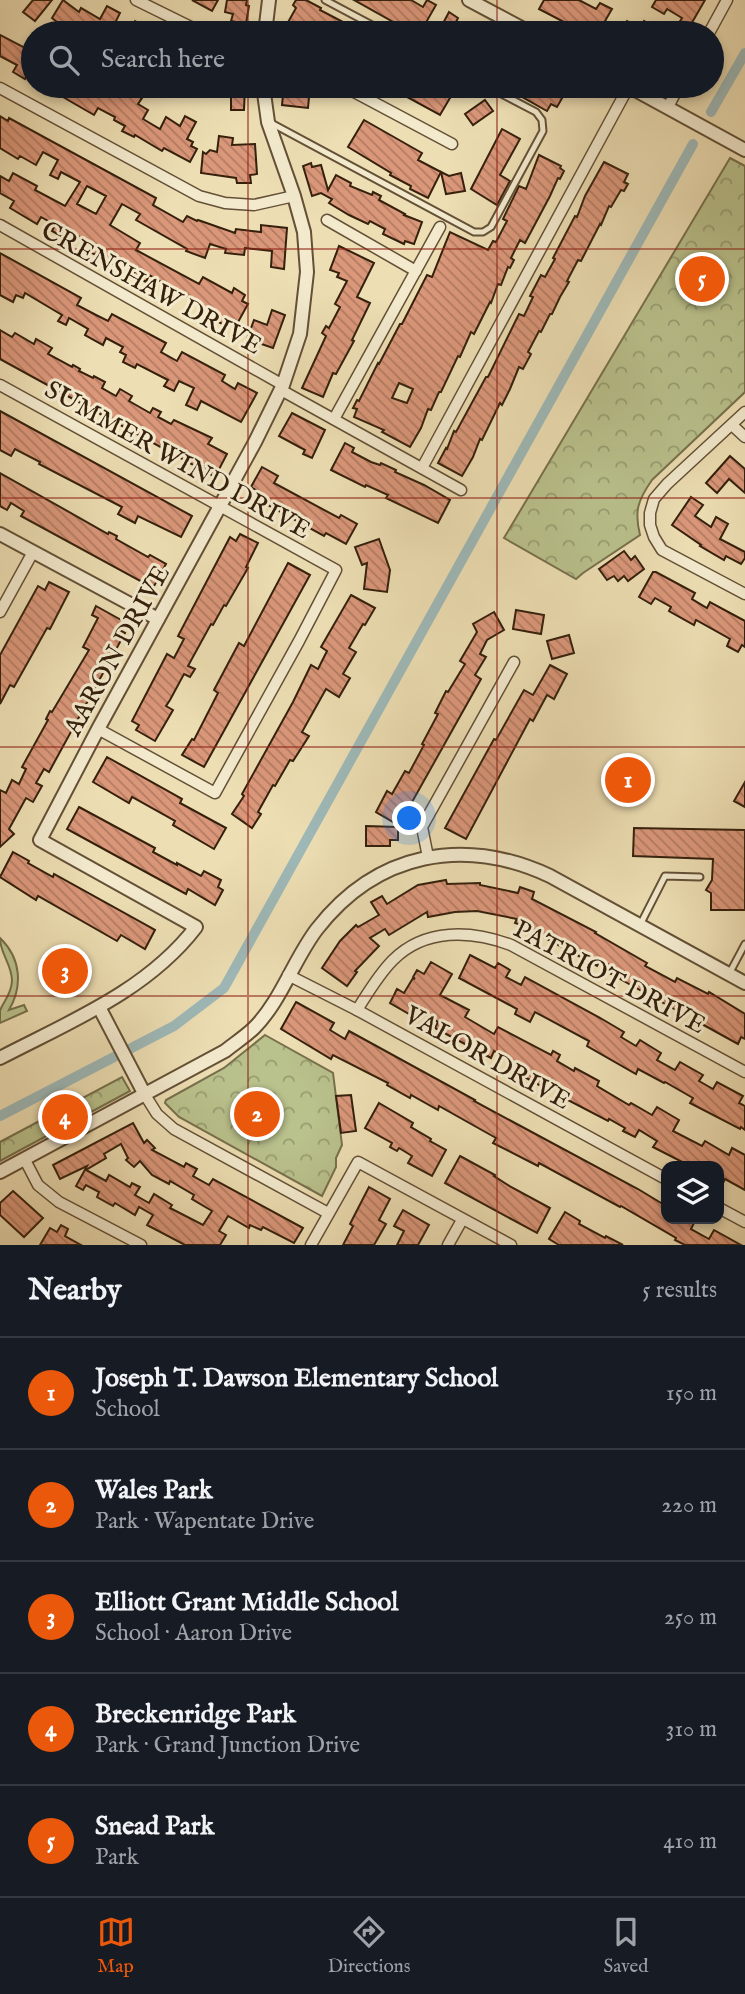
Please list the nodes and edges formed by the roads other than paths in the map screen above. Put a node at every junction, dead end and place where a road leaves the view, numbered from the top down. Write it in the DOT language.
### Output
graph roads {
  1 [pos="136,0"];
  2 [pos="269,0"];
  3 [pos="325,0"];
  4 [pos="469,0"];
  5 [pos="727,0"];
  6 [pos="179,21"];
  7 [pos="266,21"];
  8 [pos="364,21"];
  9 [pos="508,21"];
  10 [pos="716,21"];
  11 [pos="0,88"];
  12 [pos="265,98"];
  13 [pos="366,98"];
  14 [pos="509,98"];
  15 [pos="622,98"];
  16 [pos="651,98"];
  17 [pos="673,98"];
  18 [pos="668,107"];
  19 [pos="268,122"];
  20 [pos="452,144"];
  21 [pos="745,149"];
  22 [pos="294,196"];
  23 [pos="327,220"];
  24 [pos="0,225"];
  25 [pos="440,227"];
  26 [pos="416,271"];
  27 [pos="0,386"];
  28 [pos="282,387"];
  29 [pos="745,412"];
  30 [pos="334,419"];
  31 [pos="732,425"];
  32 [pos="745,437"];
  33 [pos="422,468"];
  34 [pos="461,490"];
  35 [pos="220,507"];
  36 [pos="0,534"];
  37 [pos="33,552"];
  38 [pos="745,594"];
  39 [pos="0,612"];
  40 [pos="158,619"];
  41 [pos="514,662"];
  42 [pos="99,729"];
  43 [pos="428,857"];
  44 [pos="700,877"];
  45 [pos="640,925"];
  46 [pos="745,944"];
  47 [pos="729,974"];
  48 [pos="288,975"];
  49 [pos="745,983"];
  50 [pos="99,1007"];
  51 [pos="357,1010"];
  52 [pos="0,1058"];
  53 [pos="745,1072"];
  54 [pos="145,1095"];
  55 [pos="24,1160"];
  56 [pos="0,1172"];
  57 [pos="661,1176"];
  58 [pos="724,1211"];
  59 [pos="328,1213"];
  60 [pos="462,1220"];
  61 [pos="745,1222"];
  62 [pos="141,1245"];
  63 [pos="312,1245"];
  64 [pos="448,1245"];
  65 [pos="511,1245"];
  1 -- 6 [label="street"];
  2 -- 7 [label="street"];
  3 -- 8 [label="lane"];
  4 -- 9 [label="street"];
  5 -- 10 [label="street"];
  11 -- 22 [label="street"];
  12 -- 19 [label="street, AARON DRIVE"];
  13 -- 20 [label="street"];
  14 -- 19 [label="lane"];
  15 -- 33 [label="street"];
  16 -- 18 [label="street"];
  17 -- 18 [label="street"];
  18 -- 21 [label="street"];
  19 -- 22 [label="street, AARON DRIVE"];
  22 -- 28 [label="street, AARON DRIVE"];
  23 -- 26 [label="street"];
  24 -- 28 [label="street, CRENSHAW DRIVE"];
  25 -- 26 [label="street"];
  26 -- 30 [label="street"];
  27 -- 35 [label="street, SUMMER WIND DRIVE"];
  28 -- 30 [label="street, CRENSHAW DRIVE"];
  28 -- 35 [label="street, AARON DRIVE"];
  29 -- 31 [label="street"];
  30 -- 33 [label="street, CRENSHAW DRIVE"];
  31 -- 32 [label="street"];
  31 -- 38 [label="street"];
  33 -- 34 [label="street, CRENSHAW DRIVE"];
  35 -- 40 [label="street, AARON DRIVE"];
  35 -- 42 [label="street, SUMMER WIND DRIVE"];
  36 -- 37 [label="street"];
  37 -- 39 [label="street"];
  37 -- 40 [label="street"];
  40 -- 42 [label="street, AARON DRIVE"];
  41 -- 43 [label="street"];
  42 -- 50 [label="street, AARON DRIVE"];
  43 -- 45 [label="street"];
  43 -- 48 [label="street"];
  44 -- 45 [label="lane"];
  45 -- 47 [label="street"];
  46 -- 47 [label="lane"];
  47 -- 49 [label="street"];
  48 -- 51 [label="street, VALOR DRIVE"];
  48 -- 54 [label="street"];
  50 -- 52 [label="street, AARON DRIVE"];
  50 -- 54 [label="street"];
  51 -- 53 [label="street, PATRIOT DRIVE"];
  51 -- 57 [label="street, VALOR DRIVE"];
  54 -- 55 [label="street"];
  54 -- 59 [label="street"];
  55 -- 56 [label="street"];
  55 -- 62 [label="street"];
  58 -- 61 [label="street"];
  59 -- 60 [label="street"];
  59 -- 63 [label="street"];
  60 -- 64 [label="street"];
  60 -- 65 [label="street"];
}
